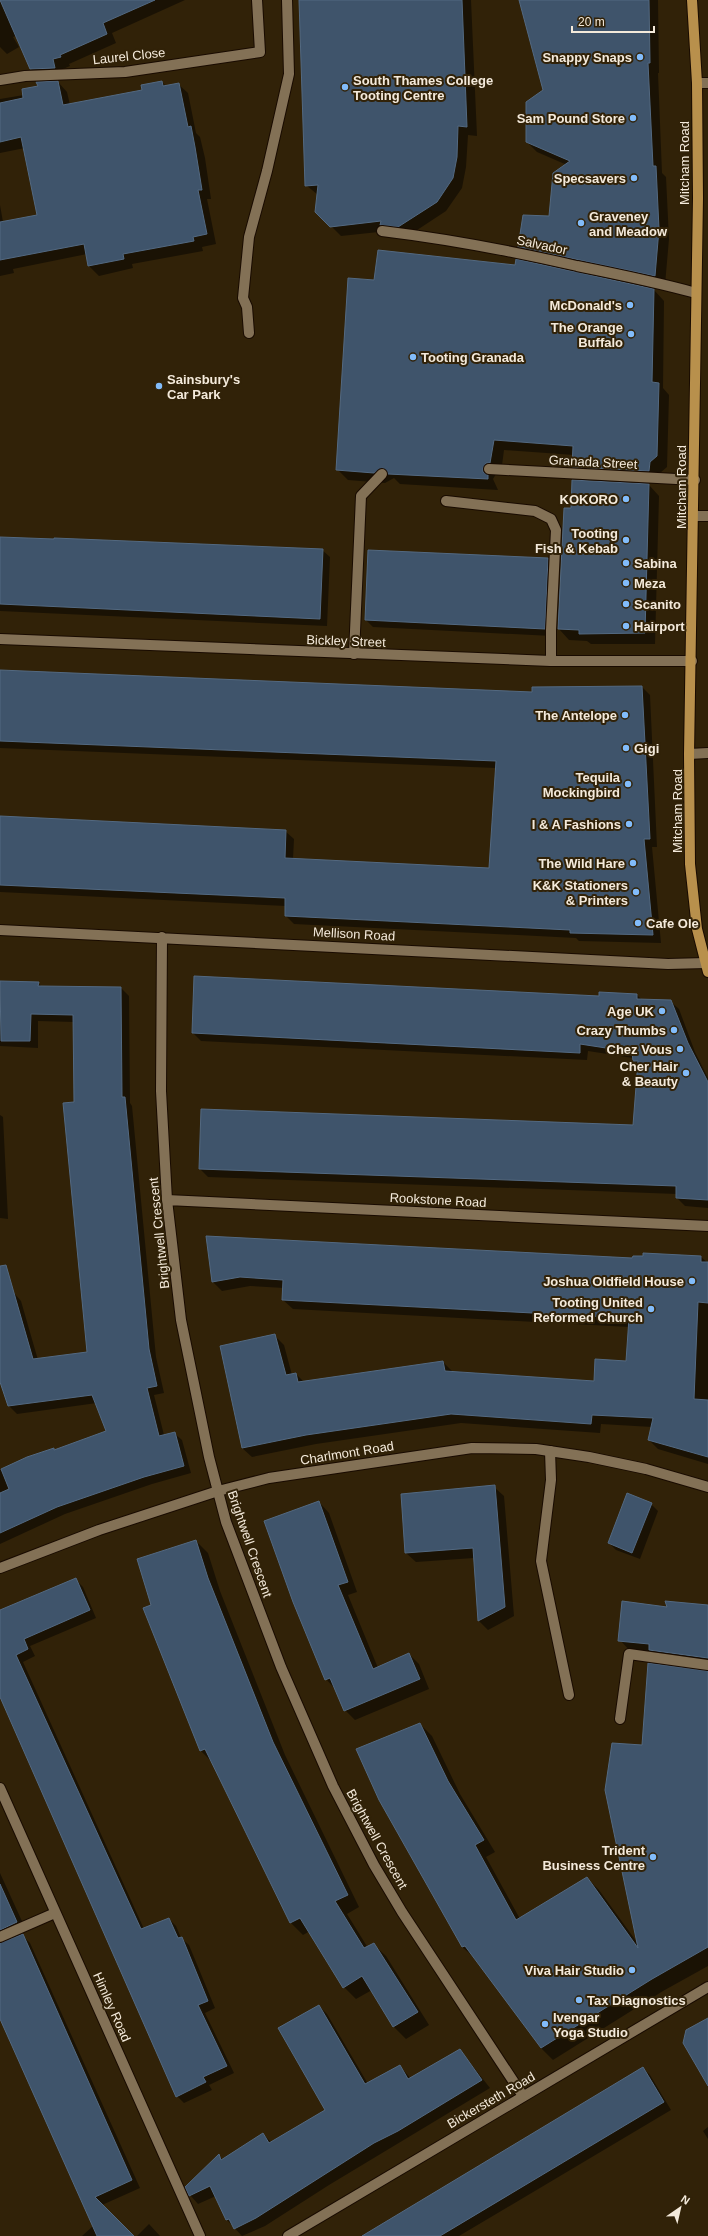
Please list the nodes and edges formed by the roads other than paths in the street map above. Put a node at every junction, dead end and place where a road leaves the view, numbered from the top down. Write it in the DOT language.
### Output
graph roads {
  1 [pos="257,0"];
  2 [pos="287,0"];
  3 [pos="692,0"];
  4 [pos="0,80"];
  5 [pos="697,83"];
  6 [pos="708,83"];
  7 [pos="382,231"];
  8 [pos="696,293"];
  9 [pos="248,333"];
  10 [pos="489,469"];
  11 [pos="382,474"];
  12 [pos="695,480"];
  13 [pos="446,501"];
  14 [pos="694,516"];
  15 [pos="708,516"];
  16 [pos="0,639"];
  17 [pos="354,654"];
  18 [pos="551,661"];
  19 [pos="692,661"];
  20 [pos="708,753"];
  21 [pos="689,754"];
  22 [pos="0,930"];
  23 [pos="162,937"];
  24 [pos="707,967"];
  25 [pos="167,1200"];
  26 [pos="708,1226"];
  27 [pos="550,1451"];
  28 [pos="708,1487"];
  29 [pos="218,1491"];
  30 [pos="0,1568"];
  31 [pos="708,1665"];
  32 [pos="569,1695"];
  33 [pos="620,1719"];
  34 [pos="0,1788"];
  35 [pos="55,1913"];
  36 [pos="0,1937"];
  37 [pos="708,1987"];
  38 [pos="523,2096"];
  39 [pos="200,2236"];
  40 [pos="288,2236"];
  1 -- 4 [label="street, Laurel Close"];
  2 -- 9 [label="street"];
  3 -- 5 [label="main road, Mitcham Road"];
  5 -- 6 [label="street"];
  5 -- 8 [label="main road, Mitcham Road"];
  7 -- 8 [label="street, Salvador"];
  8 -- 12 [label="main road, Mitcham Road"];
  10 -- 12 [label="street, Granada Street"];
  11 -- 17 [label="street"];
  12 -- 14 [label="main road, Mitcham Road"];
  13 -- 18 [label="street"];
  14 -- 15 [label="street"];
  14 -- 19 [label="main road, Mitcham Road"];
  16 -- 17 [label="street, Bickley Street"];
  17 -- 18 [label="street, Bickley Street"];
  18 -- 19 [label="street, Bickley Street"];
  19 -- 21 [label="main road, Mitcham Road"];
  20 -- 21 [label="street"];
  21 -- 24 [label="main road, Mitcham Road"];
  22 -- 23 [label="street, Mellison Road"];
  23 -- 24 [label="street, Mellison Road"];
  23 -- 25 [label="street, Brightwell Crescent"];
  25 -- 26 [label="street, Rookstone Road"];
  25 -- 29 [label="street, Brightwell Crescent"];
  27 -- 28 [label="street, Charlmont Road"];
  27 -- 29 [label="street, Charlmont Road"];
  27 -- 32 [label="street"];
  29 -- 30 [label="street, Charlmont Road"];
  29 -- 38 [label="street, Brightwell Crescent"];
  31 -- 33 [label="street"];
  34 -- 35 [label="street, Himley Road"];
  35 -- 36 [label="street"];
  35 -- 39 [label="street, Himley Road"];
  37 -- 38 [label="street, Bickersteth Road"];
  38 -- 40 [label="street, Bickersteth Road"];
}
